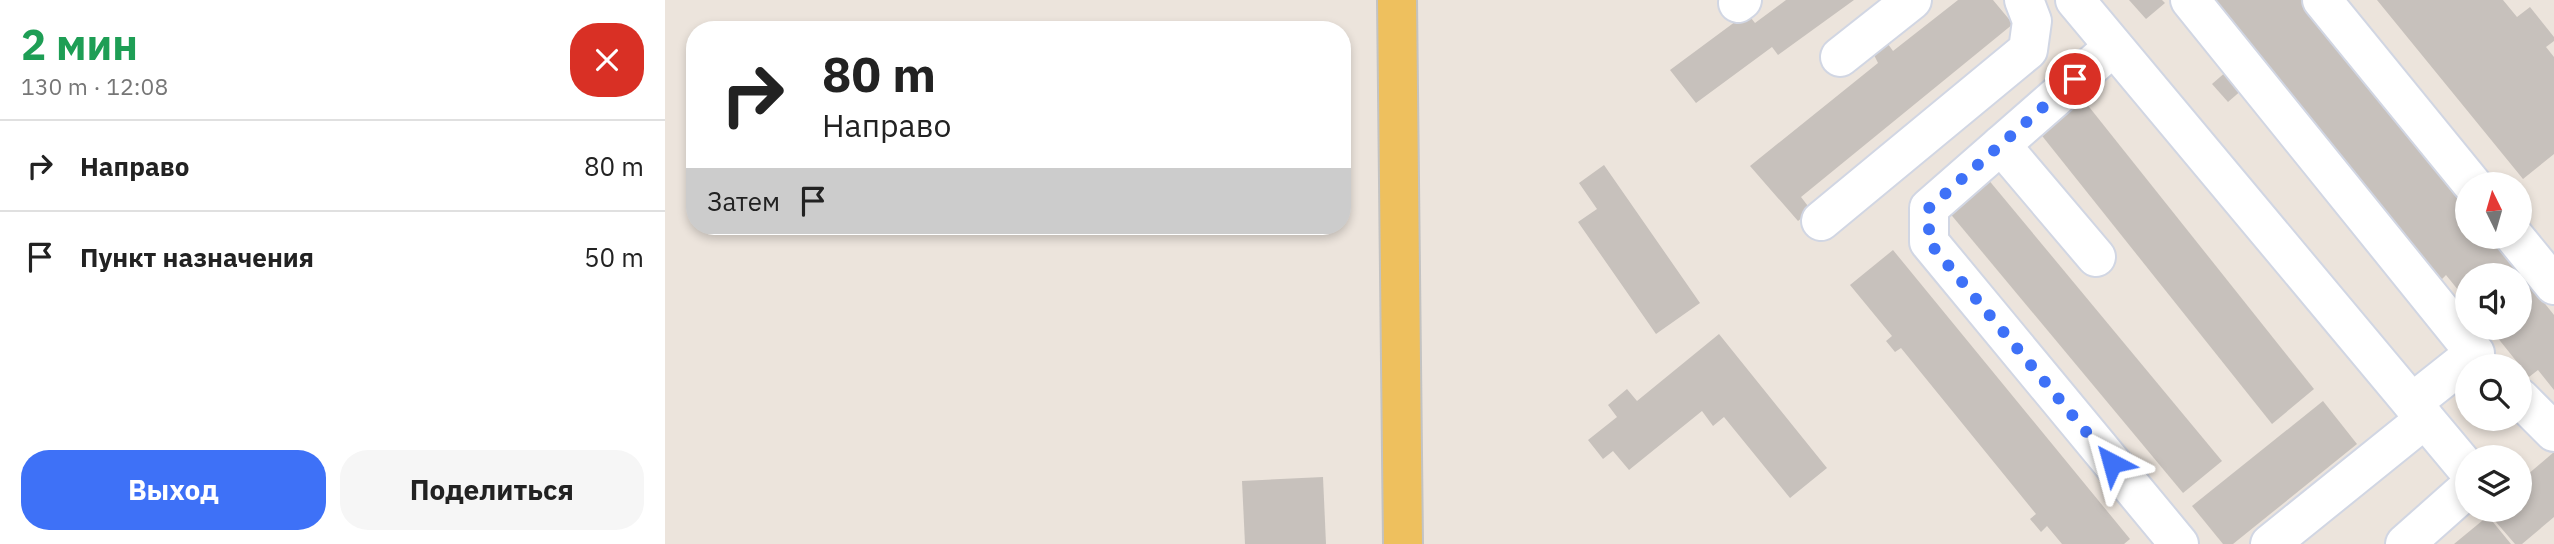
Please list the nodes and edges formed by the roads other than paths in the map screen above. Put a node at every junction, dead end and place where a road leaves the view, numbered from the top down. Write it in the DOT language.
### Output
graph roads {
  1 [pos="1397,0"];
  2 [pos="1912,0"];
  3 [pos="2024,0"];
  4 [pos="2075,0"];
  5 [pos="2190,0"];
  6 [pos="2322,0"];
  7 [pos="2113,47"];
  8 [pos="1840,57"];
  9 [pos="2001,145"];
  10 [pos="2462,172"];
  11 [pos="1821,221"];
  12 [pos="2525,249"];
  13 [pos="2096,257"];
  14 [pos="2554,285"];
  15 [pos="2477,354"];
  16 [pos="2455,381"];
  17 [pos="2532,410"];
  18 [pos="2419,411"];
  19 [pos="2554,432"];
  20 [pos="2455,454"];
  21 [pos="2455,500"];
  22 [pos="1403,544"];
  23 [pos="2179,544"];
  24 [pos="2270,544"];
  25 [pos="2405,544"];
  1 -- 22 [label="main road"];
  2 -- 8 [label="lane"];
  3 -- 11 [label="lane"];
  4 -- 7 [label="lane"];
  5 -- 15 [label="lane"];
  6 -- 10 [label="lane"];
  7 -- 9 [label="lane"];
  7 -- 18 [label="lane"];
  9 -- 13 [label="lane"];
  9 -- 23 [label="lane"];
  12 -- 14 [label="lane"];
  16 -- 18 [label="lane"];
  17 -- 19 [label="lane"];
  18 -- 20 [label="lane"];
  18 -- 24 [label="lane"];
  21 -- 25 [label="lane"];
}
